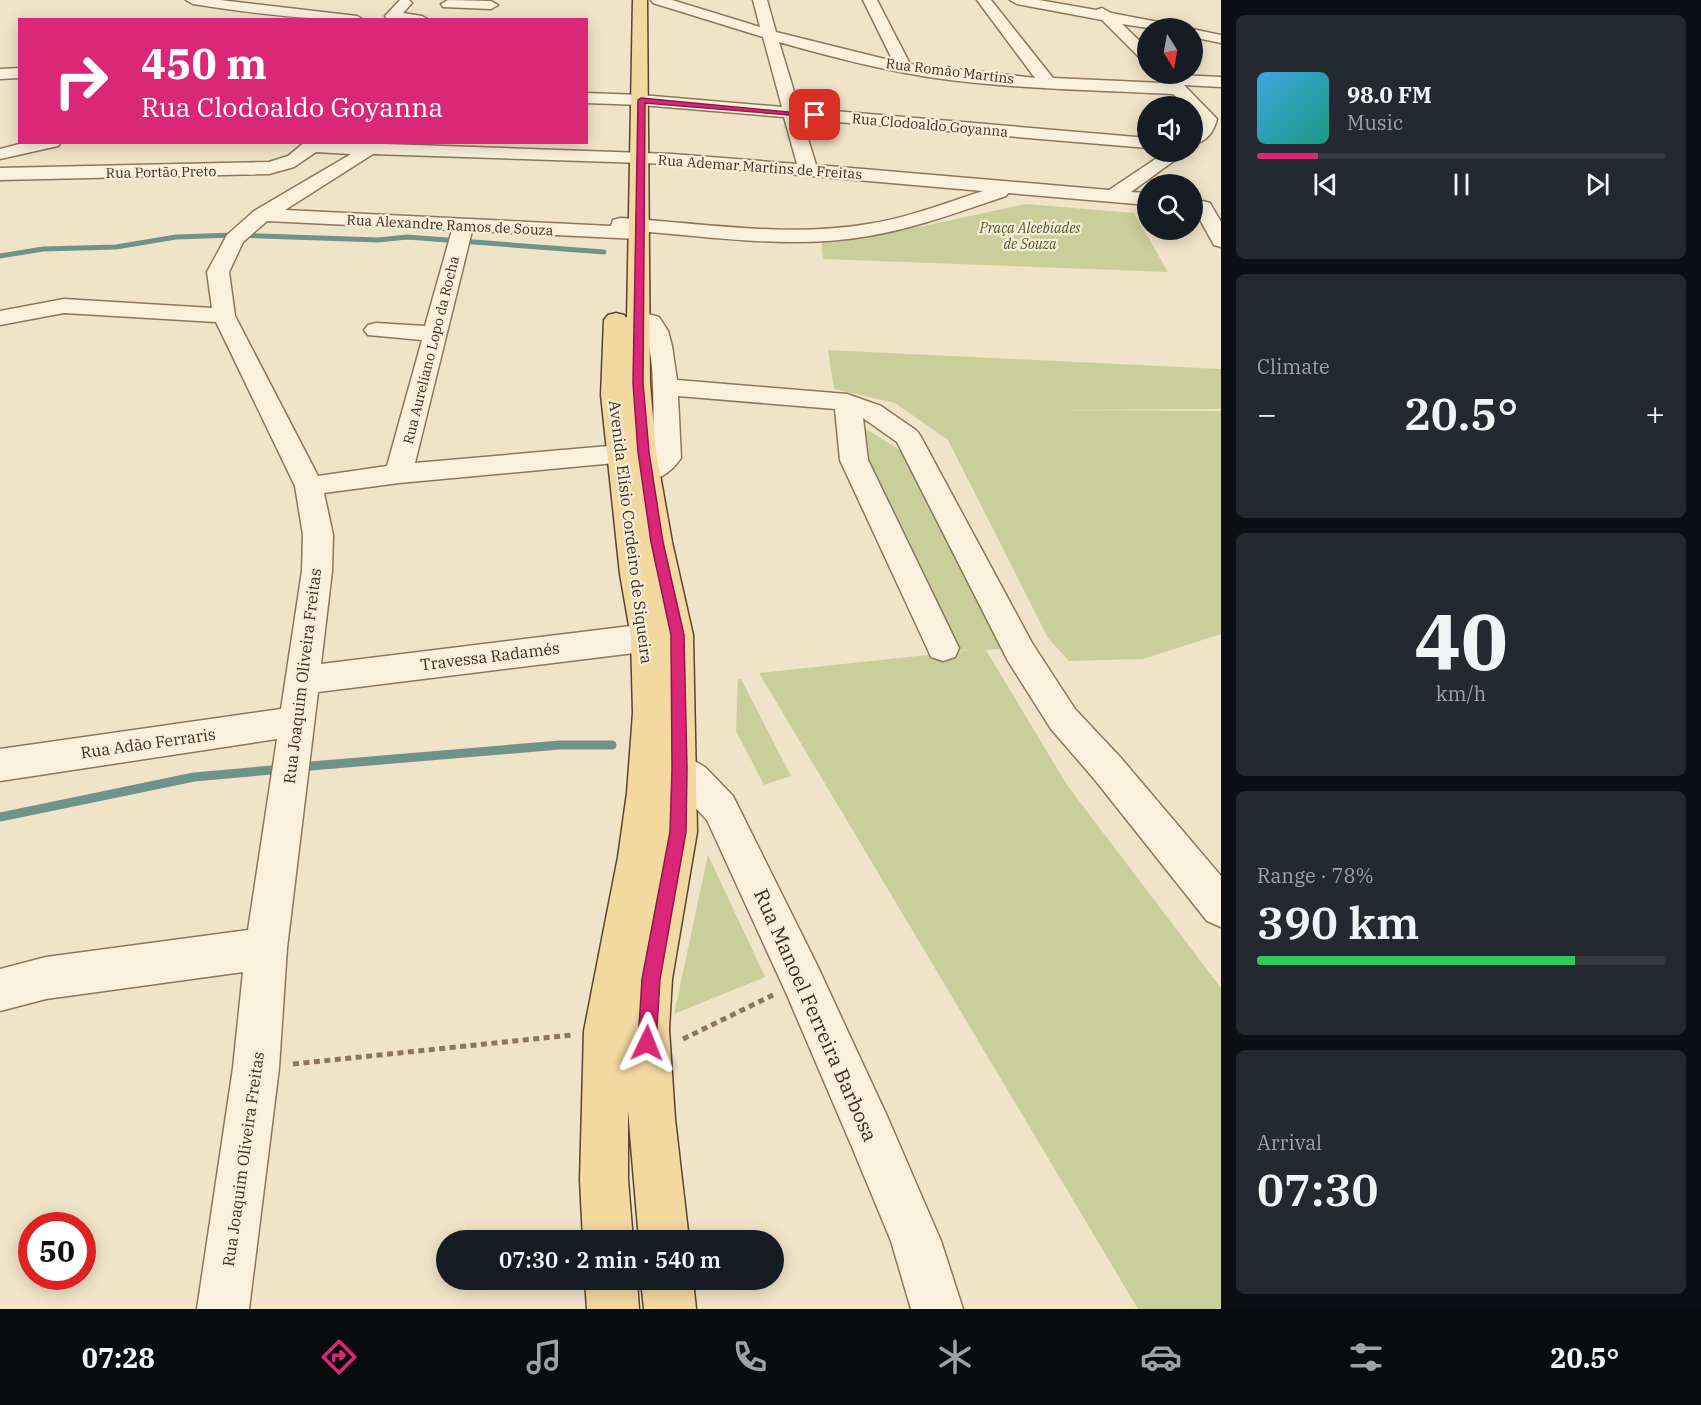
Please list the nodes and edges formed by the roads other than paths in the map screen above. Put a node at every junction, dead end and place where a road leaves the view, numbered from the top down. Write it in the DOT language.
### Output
graph roads {
  1 [pos="193,0"];
  2 [pos="627,0"];
  3 [pos="640,0"];
  4 [pos="658,0"];
  5 [pos="760,0"];
  6 [pos="870,0"];
  7 [pos="984,0"];
  8 [pos="1017,0"];
  9 [pos="1090,0"];
  10 [pos="405,3"];
  11 [pos="492,3"];
  12 [pos="448,4"];
  13 [pos="292,14"];
  14 [pos="263,15"];
  15 [pos="1106,15"];
  16 [pos="279,18"];
  17 [pos="335,18"];
  18 [pos="407,18"];
  19 [pos="486,18"];
  20 [pos="1137,21"];
  21 [pos="770,35"];
  22 [pos="1203,35"];
  23 [pos="1221,39"];
  24 [pos="1137,47"];
  25 [pos="904,68"];
  26 [pos="18,73"];
  27 [pos="0,74"];
  28 [pos="1137,81"];
  29 [pos="1047,82"];
  30 [pos="1203,82"];
  31 [pos="1221,82"];
  32 [pos="1173,84"];
  33 [pos="1185,96"];
  34 [pos="588,98"];
  35 [pos="633,100"];
  36 [pos="792,113"];
  37 [pos="1203,114"];
  38 [pos="1203,131"];
  39 [pos="1137,142"];
  40 [pos="43,144"];
  41 [pos="313,145"];
  42 [pos="375,145"];
  43 [pos="0,154"];
  44 [pos="632,158"];
  45 [pos="1162,162"];
  46 [pos="808,171"];
  47 [pos="0,174"];
  48 [pos="986,191"];
  49 [pos="1114,195"];
  50 [pos="1137,198"];
  51 [pos="1206,207"];
  52 [pos="257,218"];
  53 [pos="630,229"];
  54 [pos="460,237"];
  55 [pos="1221,241"];
  56 [pos="224,316"];
  57 [pos="0,318"];
  58 [pos="637,318"];
  59 [pos="376,330"];
  60 [pos="435,334"];
  61 [pos="665,387"];
  62 [pos="847,402"];
  63 [pos="637,460"];
  64 [pos="399,474"];
  65 [pos="309,486"];
  66 [pos="662,636"];
  67 [pos="943,648"];
  68 [pos="302,680"];
  69 [pos="295,735"];
  70 [pos="664,763"];
  71 [pos="0,765"];
  72 [pos="1221,907"];
  73 [pos="266,948"];
  74 [pos="0,990"];
  75 [pos="607,1230"];
  76 [pos="663,1230"];
  77 [pos="612,1290"];
  78 [pos="668,1290"];
  79 [pos="223,1309"];
  80 [pos="613,1309"];
  81 [pos="670,1309"];
  82 [pos="937,1309"];
  1 -- 14 [label="street"];
  2 -- 35 [label="main road, Avenida Elísio Cordeiro de Siqueira"];
  3 -- 35 [label="main road, Avenida Elísio Cordeiro de Siqueira"];
  4 -- 21 [label="street, Rua Romão Martins"];
  5 -- 21 [label="street"];
  6 -- 25 [label="street"];
  7 -- 29 [label="street"];
  8 -- 15 [label="street"];
  9 -- 15 [label="street"];
  10 -- 18 [label="street"];
  11 -- 12 [label="street"];
  11 -- 19 [label="street"];
  13 -- 14 [label="street"];
  13 -- 16 [label="street"];
  13 -- 17 [label="street"];
  15 -- 20 [label="street"];
  15 -- 24 [label="street"];
  21 -- 25 [label="street, Rua Romão Martins"];
  21 -- 36 [label="street"];
  22 -- 23 [label="street"];
  25 -- 29 [label="street, Rua Romão Martins"];
  26 -- 27 [label="street"];
  28 -- 29 [label="street, Rua Romão Martins"];
  30 -- 31 [label="street, Rua Romão Martins"];
  32 -- 33 [label="street"];
  34 -- 35 [label="street, Rua Clodoaldo Goyanna"];
  35 -- 36 [label="street, Rua Clodoaldo Goyanna"];
  35 -- 44 [label="main road, Avenida Elísio Cordeiro de Siqueira"];
  36 -- 39 [label="street, Rua Clodoaldo Goyanna"];
  36 -- 46 [label="street"];
  37 -- 38 [label="street"];
  40 -- 43 [label="street"];
  41 -- 42 [label="street, Rua Ademar Martins de Freitas"];
  41 -- 47 [label="street, Rua Portão Preto"];
  42 -- 44 [label="street, Rua Ademar Martins de Freitas"];
  42 -- 52 [label="street, Rua Joaquim Oliveira Freitas"];
  44 -- 46 [label="street, Rua Ademar Martins de Freitas"];
  44 -- 53 [label="main road, Avenida Elísio Cordeiro de Siqueira"];
  45 -- 49 [label="street"];
  46 -- 48 [label="street, Rua Ademar Martins de Freitas"];
  48 -- 49 [label="street, Rua Alexandre Ramos de Souza"];
  48 -- 53 [label="street, Rua Alexandre Ramos de Souza"];
  49 -- 50 [label="street"];
  51 -- 55 [label="street"];
  52 -- 54 [label="street, Rua Alexandre Ramos de Souza"];
  52 -- 56 [label="street, Rua Joaquim Oliveira Freitas"];
  53 -- 54 [label="street, Rua Alexandre Ramos de Souza"];
  53 -- 58 [label="main road, Avenida Elísio Cordeiro de Siqueira"];
  53 -- 63 [label="main road, Avenida Elísio Cordeiro de Siqueira"];
  54 -- 60 [label="street, Rua Aureliano Lopo da Rocha"];
  56 -- 57 [label="street"];
  56 -- 65 [label="street, Rua Joaquim Oliveira Freitas"];
  58 -- 61 [label="street"];
  58 -- 63 [label="main road, Avenida Elísio Cordeiro de Siqueira"];
  59 -- 60 [label="street"];
  60 -- 64 [label="street, Rua Aureliano Lopo da Rocha"];
  61 -- 62 [label="street"];
  61 -- 63 [label="street"];
  62 -- 67 [label="street"];
  62 -- 72 [label="street"];
  63 -- 64 [label="street"];
  63 -- 66 [label="main road, Avenida Elísio Cordeiro de Siqueira"];
  64 -- 65 [label="street"];
  65 -- 68 [label="street, Rua Joaquim Oliveira Freitas"];
  66 -- 68 [label="street, Travessa Radamés"];
  66 -- 70 [label="main road, Avenida Elísio Cordeiro de Siqueira"];
  68 -- 69 [label="street, Rua Joaquim Oliveira Freitas"];
  69 -- 71 [label="street, Rua Adão Ferraris"];
  69 -- 73 [label="street, Rua Joaquim Oliveira Freitas"];
  70 -- 75 [label="main road, Avenida Elísio Cordeiro de Siqueira"];
  70 -- 76 [label="main road, Avenida Elísio Cordeiro de Siqueira"];
  70 -- 82 [label="street, Rua Manoel Ferreira Barbosa"];
  73 -- 74 [label="street"];
  73 -- 79 [label="street, Rua Joaquim Oliveira Freitas"];
  77 -- 80 [label="main road"];
  78 -- 81 [label="main road"];
}
